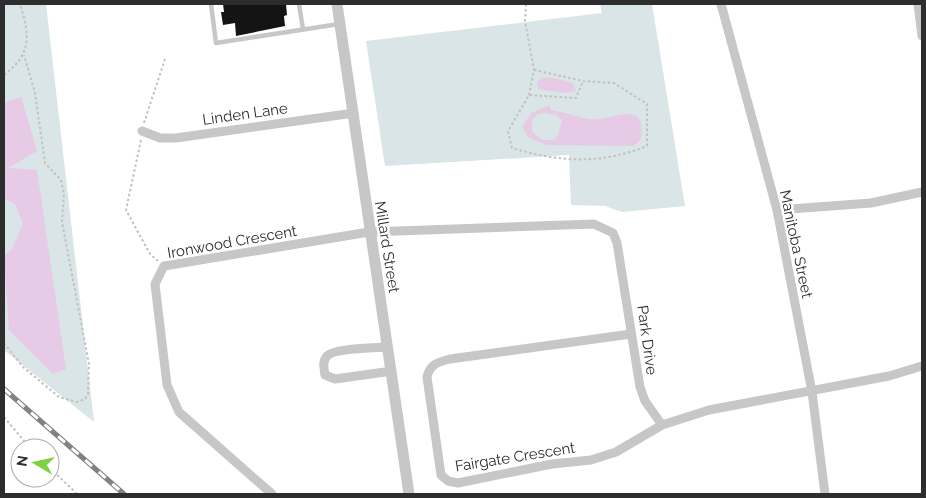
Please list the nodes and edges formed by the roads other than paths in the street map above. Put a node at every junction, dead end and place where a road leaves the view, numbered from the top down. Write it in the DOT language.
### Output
graph roads {
  1 [pos="210,4"];
  2 [pos="299,4"];
  3 [pos="338,4"];
  4 [pos="721,4"];
  5 [pos="918,4"];
  6 [pos="340,23"];
  7 [pos="302,29"];
  8 [pos="922,36"];
  9 [pos="354,113"];
  10 [pos="142,131"];
  11 [pos="922,192"];
  12 [pos="777,210"];
  13 [pos="369,232"];
  14 [pos="632,334"];
  15 [pos="388,347"];
  16 [pos="922,366"];
  17 [pos="392,371"];
  18 [pos="812,392"];
  19 [pos="662,425"];
  20 [pos="272,494"];
  21 [pos="409,494"];
  22 [pos="825,494"];
  1 -- 7 [label="lane"];
  2 -- 7 [label="lane"];
  3 -- 6 [label="street, Millard Street"];
  4 -- 12 [label="street, Manitoba Street"];
  5 -- 8 [label="street"];
  6 -- 7 [label="lane"];
  6 -- 9 [label="street, Millard Street"];
  9 -- 10 [label="street, Linden Lane"];
  9 -- 13 [label="street, Millard Street"];
  11 -- 12 [label="street"];
  12 -- 18 [label="street, Manitoba Street"];
  13 -- 14 [label="street, Park Drive"];
  13 -- 15 [label="street, Millard Street"];
  13 -- 20 [label="street, Ironwood Crescent"];
  14 -- 19 [label="street, Park Drive"];
  14 -- 19 [label="street, Fairgate Crescent"];
  15 -- 17 [label="street, Millard Street"];
  15 -- 17 [label="street"];
  16 -- 18 [label="street"];
  17 -- 21 [label="street, Millard Street"];
  18 -- 19 [label="street"];
  18 -- 22 [label="street, Manitoba Street"];
}
